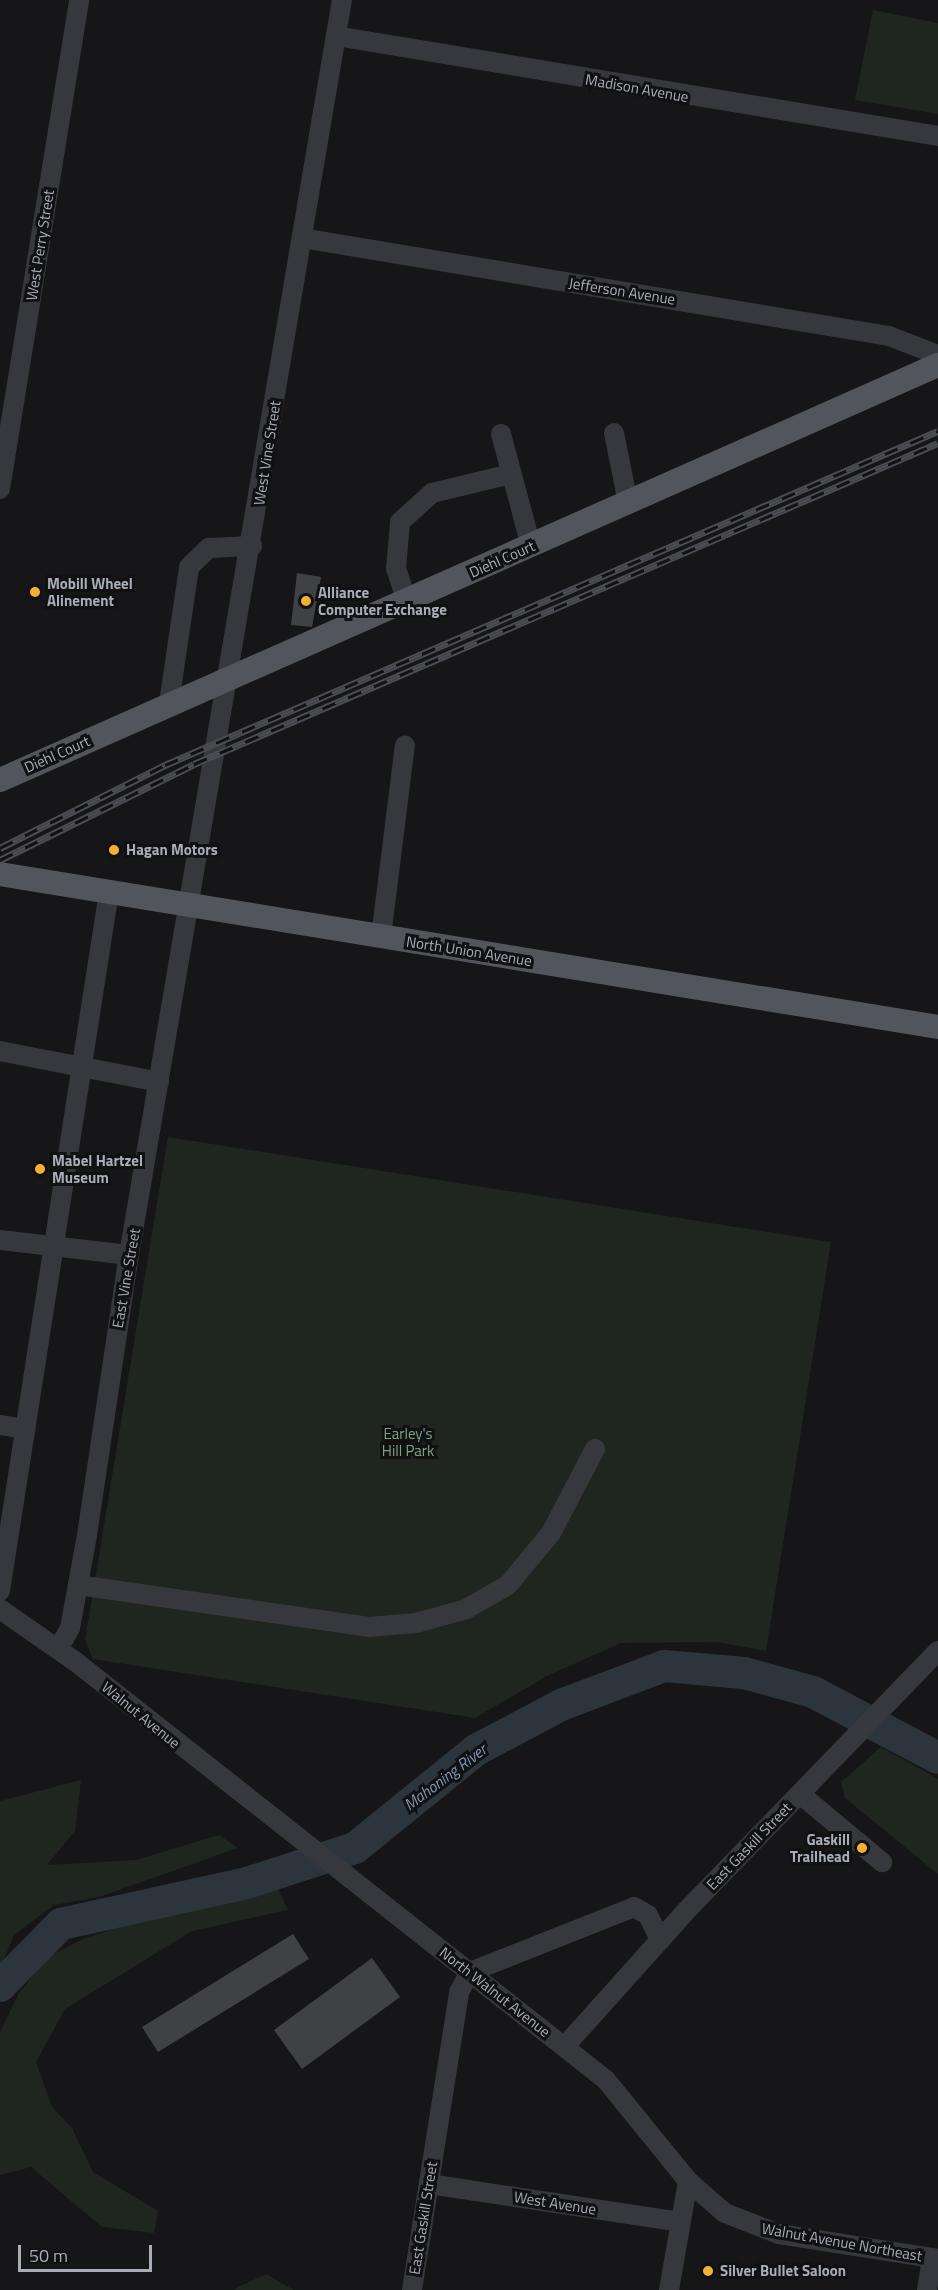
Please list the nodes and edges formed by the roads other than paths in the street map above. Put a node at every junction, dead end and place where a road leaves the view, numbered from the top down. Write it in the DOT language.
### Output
graph roads {
  1 [pos="79,0"];
  2 [pos="342,0"];
  3 [pos="336,36"];
  4 [pos="938,135"];
  5 [pos="303,238"];
  6 [pos="938,355"];
  7 [pos="938,365"];
  8 [pos="614,433"];
  9 [pos="501,434"];
  10 [pos="512,474"];
  11 [pos="0,489"];
  12 [pos="628,503"];
  13 [pos="252,546"];
  14 [pos="531,546"];
  15 [pos="407,602"];
  16 [pos="231,675"];
  17 [pos="169,703"];
  18 [pos="405,745"];
  19 [pos="0,780"];
  20 [pos="1,876"];
  21 [pos="109,892"];
  22 [pos="191,906"];
  23 [pos="381,937"];
  24 [pos="938,1028"];
  25 [pos="0,1051"];
  26 [pos="82,1071"];
  27 [pos="159,1082"];
  28 [pos="0,1240"];
  29 [pos="56,1249"];
  30 [pos="129,1255"];
  31 [pos="0,1425"];
  32 [pos="26,1429"];
  33 [pos="595,1449"];
  34 [pos="78,1586"];
  35 [pos="0,1590"];
  36 [pos="0,1609"];
  37 [pos="58,1649"];
  38 [pos="938,1651"];
  39 [pos="800,1794"];
  40 [pos="279,1825"];
  41 [pos="882,1862"];
  42 [pos="660,1940"];
  43 [pos="470,1972"];
  44 [pos="565,2046"];
  45 [pos="688,2181"];
  46 [pos="429,2184"];
  47 [pos="680,2222"];
  48 [pos="935,2258"];
  49 [pos="412,2290"];
  50 [pos="669,2290"];
  51 [pos="927,2290"];
  1 -- 11 [label="street, West Perry Street"];
  2 -- 3 [label="street, West Vine Street"];
  3 -- 4 [label="street, Madison Avenue"];
  3 -- 5 [label="street, West Vine Street"];
  5 -- 6 [label="street, Jefferson Avenue"];
  5 -- 13 [label="street, West Vine Street"];
  7 -- 12 [label="main road, Diehl Court"];
  8 -- 12 [label="street"];
  9 -- 10 [label="street"];
  10 -- 14 [label="street"];
  10 -- 15 [label="street"];
  12 -- 14 [label="main road, Diehl Court"];
  13 -- 16 [label="street, West Vine Street"];
  13 -- 17 [label="street"];
  14 -- 15 [label="main road, Diehl Court"];
  15 -- 16 [label="main road, Diehl Court"];
  16 -- 17 [label="main road, Diehl Court"];
  16 -- 22 [label="street, West Vine Street"];
  17 -- 19 [label="main road, Diehl Court"];
  18 -- 23 [label="street"];
  20 -- 21 [label="main road, North Union Avenue"];
  21 -- 22 [label="main road, North Union Avenue"];
  21 -- 26 [label="street"];
  22 -- 23 [label="main road, North Union Avenue"];
  22 -- 27 [label="street, East Vine Street"];
  23 -- 24 [label="main road, North Union Avenue"];
  25 -- 26 [label="street"];
  26 -- 27 [label="street"];
  26 -- 29 [label="street"];
  27 -- 30 [label="street, East Vine Street"];
  28 -- 29 [label="street"];
  29 -- 30 [label="street"];
  29 -- 32 [label="street"];
  30 -- 34 [label="street, East Vine Street"];
  31 -- 32 [label="street"];
  32 -- 35 [label="street"];
  33 -- 34 [label="street"];
  34 -- 37 [label="street, East Vine Street"];
  36 -- 37 [label="street, Walnut Avenue"];
  37 -- 40 [label="street, Walnut Avenue"];
  38 -- 39 [label="street, East Gaskill Street"];
  39 -- 41 [label="street"];
  39 -- 42 [label="street, East Gaskill Street"];
  40 -- 43 [label="street, North Walnut Avenue"];
  42 -- 43 [label="street"];
  42 -- 44 [label="street, East Gaskill Street"];
  43 -- 44 [label="street, North Walnut Avenue"];
  43 -- 46 [label="street, East Gaskill Street"];
  44 -- 45 [label="street, North Walnut Avenue"];
  45 -- 47 [label="street"];
  45 -- 48 [label="street, Walnut Avenue Northeast"];
  46 -- 47 [label="street, West Avenue"];
  46 -- 49 [label="street, East Gaskill Street"];
  47 -- 50 [label="street"];
  48 -- 51 [label="street"];
}
